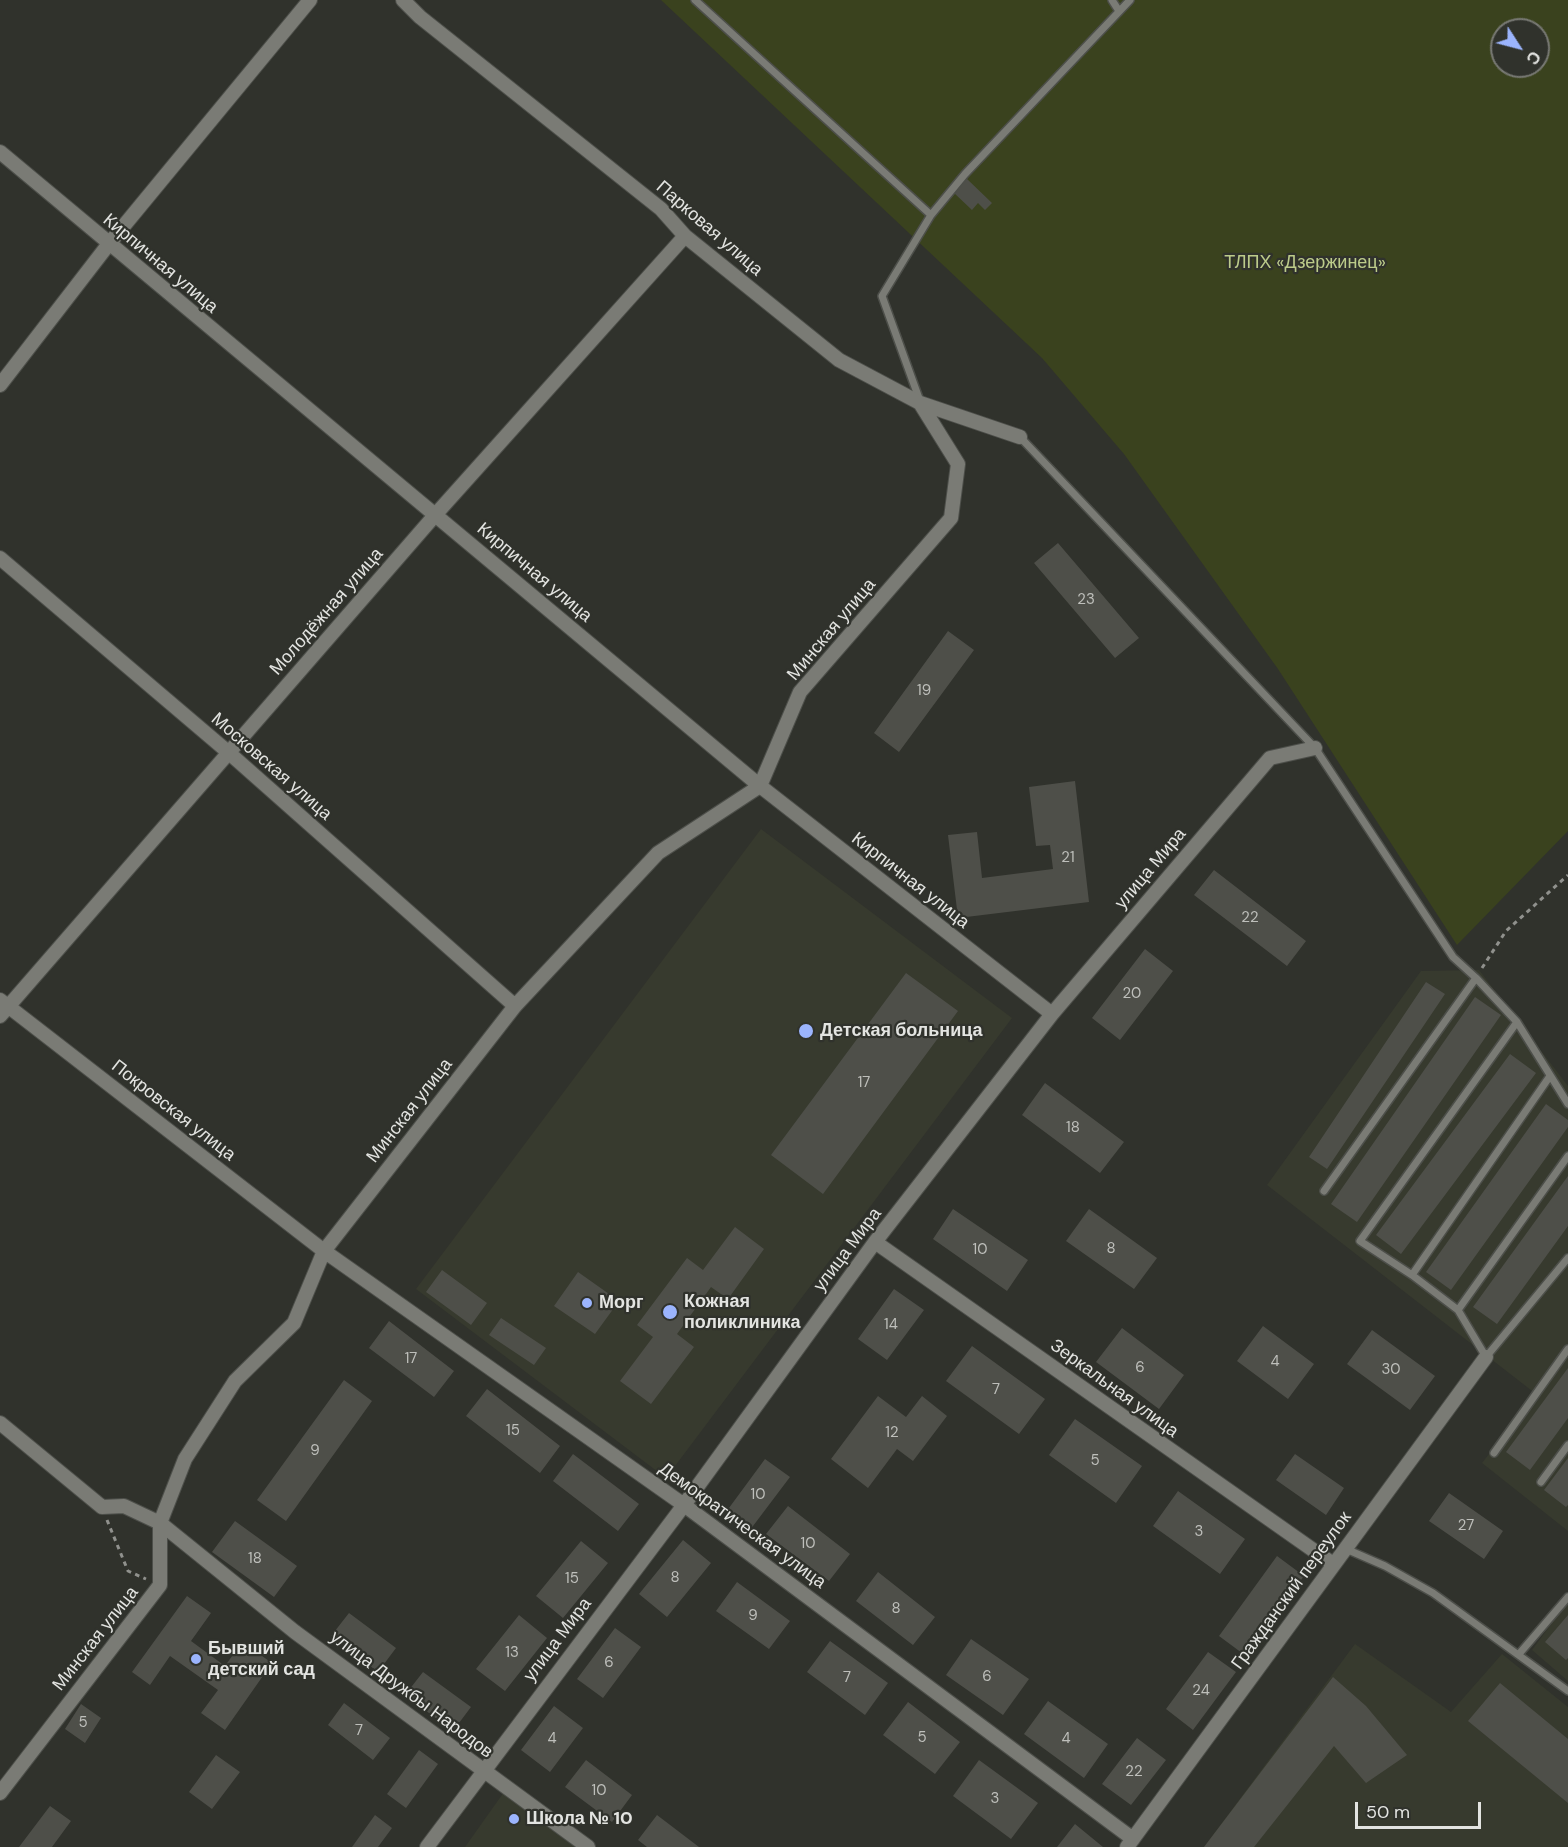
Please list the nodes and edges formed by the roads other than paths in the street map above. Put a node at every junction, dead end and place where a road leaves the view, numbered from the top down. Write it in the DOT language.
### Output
graph roads {
  1 [pos="310,0"];
  2 [pos="403,0"];
  3 [pos="695,0"];
  4 [pos="1112,0"];
  5 [pos="1130,0"];
  6 [pos="1119,11"];
  7 [pos="0,152"];
  8 [pos="930,215"];
  9 [pos="685,236"];
  10 [pos="108,245"];
  11 [pos="0,385"];
  12 [pos="920,403"];
  13 [pos="1020,436"];
  14 [pos="436,514"];
  15 [pos="0,558"];
  16 [pos="1315,748"];
  17 [pos="228,752"];
  18 [pos="760,786"];
  19 [pos="1476,978"];
  20 [pos="515,1006"];
  21 [pos="3,1007"];
  22 [pos="1052,1014"];
  23 [pos="1517,1022"];
  24 [pos="1550,1076"];
  25 [pos="1568,1104"];
  26 [pos="1568,1156"];
  27 [pos="1324,1191"];
  28 [pos="875,1242"];
  29 [pos="324,1251"];
  30 [pos="1568,1258"];
  31 [pos="1412,1275"];
  32 [pos="1458,1310"];
  33 [pos="1568,1349"];
  34 [pos="1486,1357"];
  35 [pos="0,1423"];
  36 [pos="1568,1445"];
  37 [pos="1494,1453"];
  38 [pos="1541,1482"];
  39 [pos="684,1505"];
  40 [pos="160,1523"];
  41 [pos="1346,1549"];
  42 [pos="1333,1564"];
  43 [pos="1568,1598"];
  44 [pos="1520,1654"];
  45 [pos="1568,1690"];
  46 [pos="483,1770"];
  47 [pos="0,1793"];
  48 [pos="1130,1843"];
  49 [pos="427,1847"];
  50 [pos="588,1847"];
  1 -- 10 [label="street"];
  2 -- 9 [label="street, Парковая улица"];
  3 -- 8 [label="lane"];
  4 -- 6 [label="lane"];
  5 -- 6 [label="lane"];
  6 -- 8 [label="lane"];
  7 -- 10 [label="street, Кирпичная улица"];
  8 -- 12 [label="lane"];
  9 -- 12 [label="street, Парковая улица"];
  9 -- 14 [label="street, Молодёжная улица"];
  10 -- 11 [label="street"];
  10 -- 14 [label="street, Кирпичная улица"];
  12 -- 13 [label="street, Парковая улица"];
  12 -- 18 [label="street, Минская улица"];
  13 -- 16 [label="lane"];
  14 -- 17 [label="street, Молодёжная улица"];
  14 -- 18 [label="street, Кирпичная улица"];
  15 -- 17 [label="street, Московская улица"];
  16 -- 19 [label="lane"];
  16 -- 22 [label="street, улица Мира"];
  17 -- 20 [label="street, Московская улица"];
  17 -- 21 [label="street, Молодёжная улица"];
  18 -- 20 [label="street, Минская улица"];
  18 -- 22 [label="street, Кирпичная улица"];
  19 -- 23 [label="lane"];
  19 -- 27 [label="lane"];
  20 -- 29 [label="street, Минская улица"];
  21 -- 29 [label="street, Покровская улица"];
  22 -- 28 [label="street, улица Мира"];
  23 -- 24 [label="lane"];
  23 -- 31 [label="lane"];
  24 -- 25 [label="lane"];
  24 -- 31 [label="lane"];
  26 -- 32 [label="lane"];
  28 -- 39 [label="street, улица Мира"];
  28 -- 42 [label="street, Зеркальная улица"];
  29 -- 39 [label="street, Демократическая улица"];
  29 -- 40 [label="street, Минская улица"];
  30 -- 34 [label="lane"];
  31 -- 32 [label="lane"];
  32 -- 34 [label="lane"];
  33 -- 37 [label="lane"];
  34 -- 41 [label="street, Гражданский переулок"];
  35 -- 40 [label="street, улица Дружбы Народов"];
  36 -- 38 [label="lane"];
  39 -- 46 [label="street, улица Мира"];
  39 -- 48 [label="street, Демократическая улица"];
  40 -- 46 [label="street, улица Дружбы Народов"];
  40 -- 47 [label="street, Минская улица"];
  41 -- 42 [label="street, Гражданский переулок"];
  41 -- 44 [label="lane"];
  42 -- 48 [label="street, Гражданский переулок"];
  43 -- 44 [label="lane"];
  44 -- 45 [label="lane"];
  46 -- 49 [label="street, улица Мира"];
  46 -- 50 [label="street, улица Дружбы Народов"];
}
